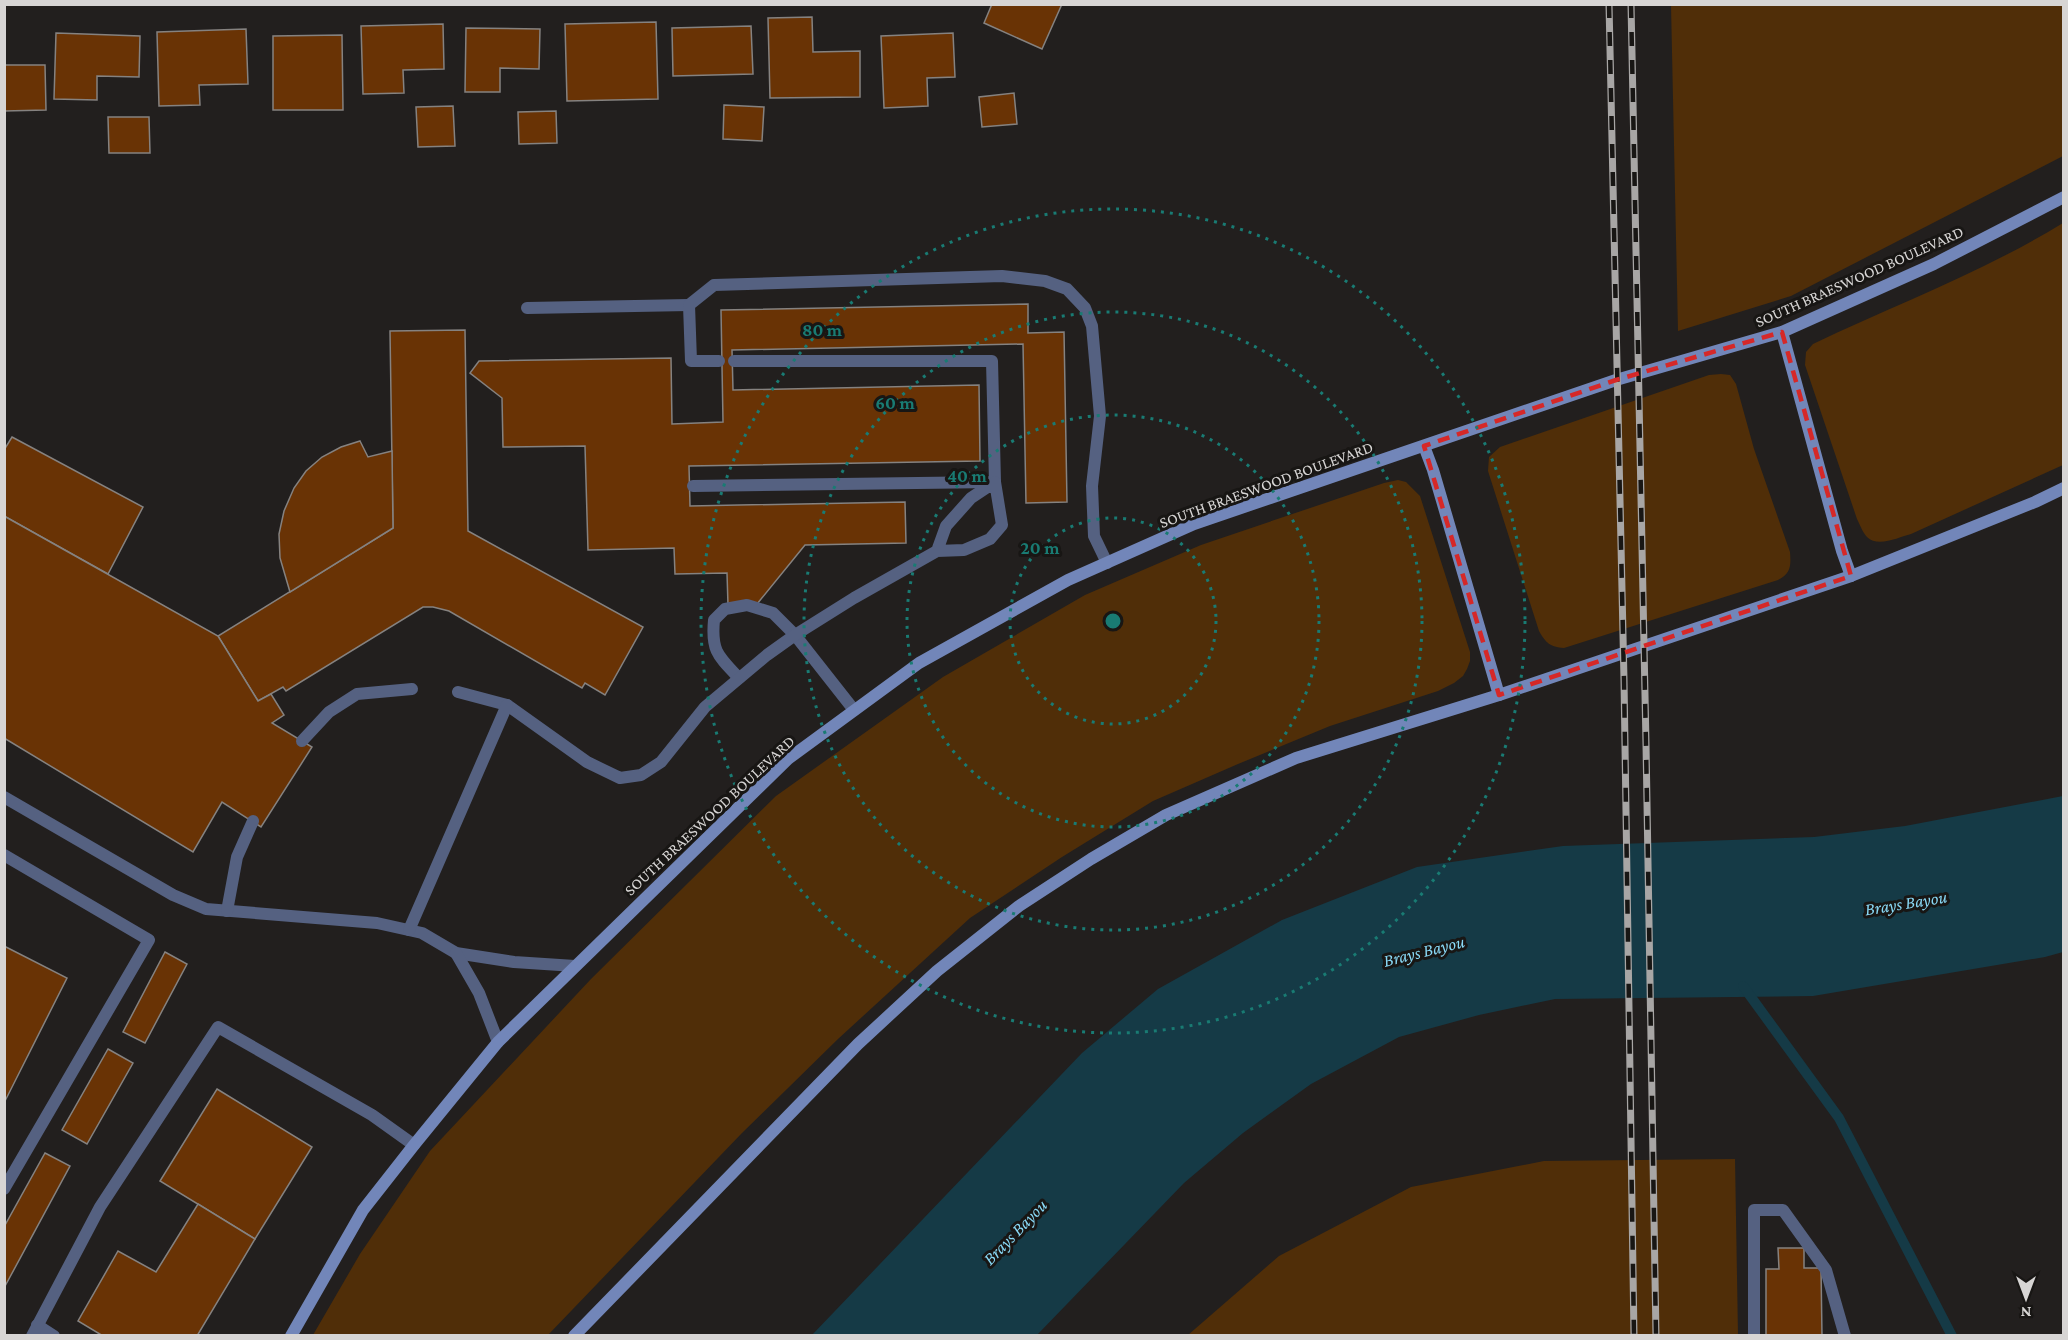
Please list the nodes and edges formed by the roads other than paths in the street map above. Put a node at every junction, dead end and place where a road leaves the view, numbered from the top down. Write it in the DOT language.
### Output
graph roads {
  1 [pos="2064,197"];
  2 [pos="689,305"];
  3 [pos="527,308"];
  4 [pos="1782,332"];
  5 [pos="718,361"];
  6 [pos="734,361"];
  7 [pos="1424,446"];
  8 [pos="995,482"];
  9 [pos="693,486"];
  10 [pos="2064,488"];
  11 [pos="937,551"];
  12 [pos="1107,563"];
  13 [pos="1851,576"];
  14 [pos="795,635"];
  15 [pos="739,678"];
  16 [pos="412,689"];
  17 [pos="458,692"];
  18 [pos="1499,695"];
  19 [pos="507,705"];
  20 [pos="854,710"];
  21 [pos="302,741"];
  22 [pos="4,797"];
  23 [pos="253,821"];
  24 [pos="4,855"];
  25 [pos="227,911"];
  26 [pos="409,930"];
  27 [pos="456,953"];
  28 [pos="575,966"];
  29 [pos="498,1042"];
  30 [pos="414,1145"];
  31 [pos="4,1190"];
  32 [pos="34,1330"];
  33 [pos="54,1335"];
  34 [pos="291,1335"];
  35 [pos="574,1335"];
  36 [pos="1754,1335"];
  37 [pos="1845,1335"];
  1 -- 4 [label="main road, SOUTH BRAESWOOD BOULEVARD"];
  2 -- 3 [label="lane"];
  2 -- 5 [label="lane"];
  2 -- 12 [label="lane"];
  4 -- 7 [label="main road, SOUTH BRAESWOOD BOULEVARD"];
  4 -- 13 [label="main road"];
  6 -- 8 [label="lane"];
  7 -- 12 [label="main road, SOUTH BRAESWOOD BOULEVARD"];
  7 -- 18 [label="main road"];
  8 -- 9 [label="lane"];
  8 -- 11 [label="lane"];
  8 -- 11 [label="lane"];
  10 -- 13 [label="main road"];
  11 -- 14 [label="lane"];
  12 -- 20 [label="main road, SOUTH BRAESWOOD BOULEVARD"];
  13 -- 18 [label="main road"];
  14 -- 15 [label="lane"];
  14 -- 15 [label="lane"];
  14 -- 20 [label="lane"];
  15 -- 19 [label="lane"];
  16 -- 21 [label="lane"];
  17 -- 19 [label="lane"];
  18 -- 35 [label="main road"];
  19 -- 26 [label="lane"];
  20 -- 28 [label="main road, SOUTH BRAESWOOD BOULEVARD"];
  22 -- 25 [label="lane"];
  23 -- 25 [label="lane"];
  24 -- 31 [label="lane"];
  25 -- 26 [label="lane"];
  26 -- 27 [label="lane"];
  27 -- 28 [label="lane"];
  27 -- 29 [label="lane"];
  28 -- 29 [label="main road, SOUTH BRAESWOOD BOULEVARD"];
  29 -- 30 [label="main road, SOUTH BRAESWOOD BOULEVARD"];
  30 -- 32 [label="lane"];
  30 -- 34 [label="main road, SOUTH BRAESWOOD BOULEVARD"];
  32 -- 33 [label="lane"];
  36 -- 37 [label="lane"];
}
